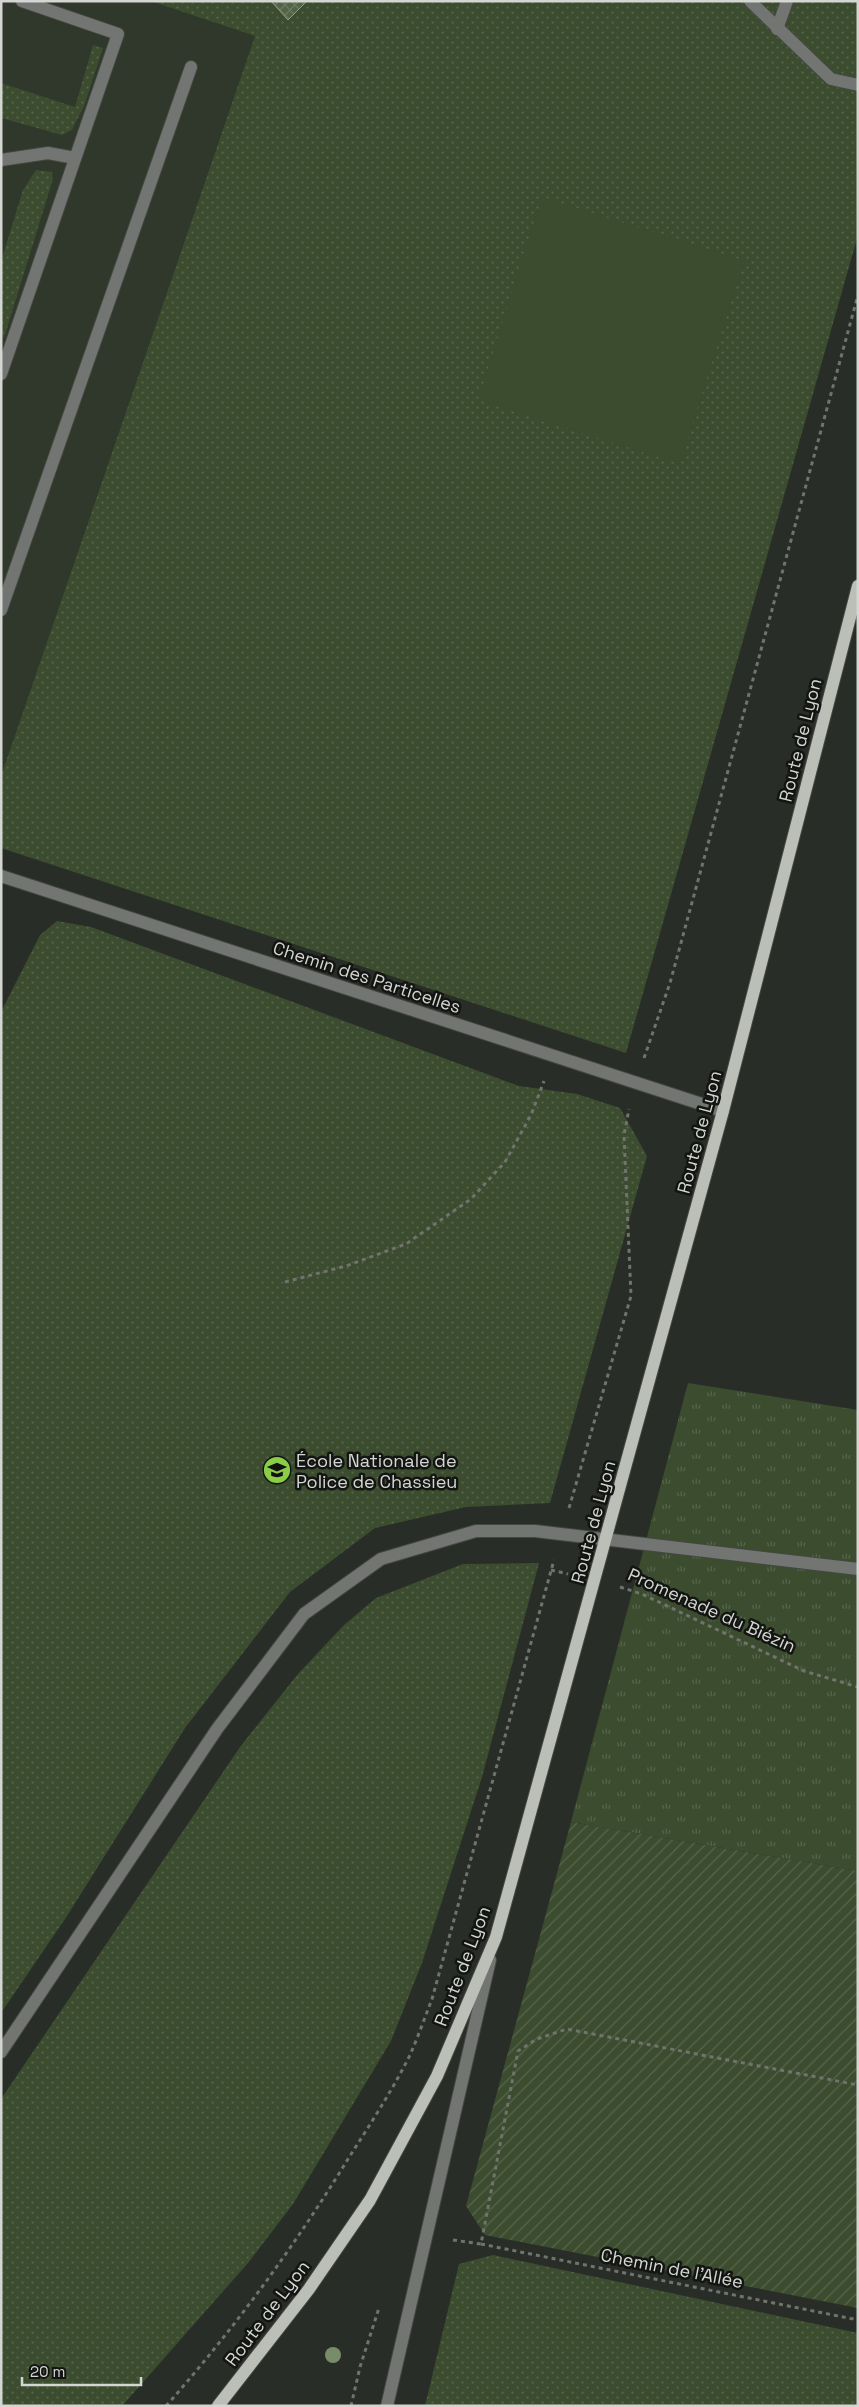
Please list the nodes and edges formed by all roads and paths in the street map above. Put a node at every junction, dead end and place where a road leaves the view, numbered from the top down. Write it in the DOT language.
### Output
graph roads {
  1 [pos="22,1"];
  2 [pos="750,1"];
  3 [pos="787,1"];
  4 [pos="777,29"];
  5 [pos="191,67"];
  6 [pos="858,85"];
  7 [pos="75,158"];
  8 [pos="1,160"];
  9 [pos="858,295"];
  10 [pos="1,374"];
  11 [pos="858,586"];
  12 [pos="1,610"];
  13 [pos="1,876"];
  14 [pos="554,1057"];
  15 [pos="635,1083"];
  16 [pos="723,1111"];
  17 [pos="285,1282"];
  18 [pos="562,1533"];
  19 [pos="606,1540"];
  20 [pos="858,1569"];
  21 [pos="551,1570"];
  22 [pos="595,1580"];
  23 [pos="858,1687"];
  24 [pos="496,1937"];
  25 [pos="1,2052"];
  26 [pos="858,2086"];
  27 [pos="426,2235"];
  28 [pos="481,2244"];
  29 [pos="380,2305"];
  30 [pos="858,2320"];
  31 [pos="166,2406"];
  32 [pos="218,2406"];
  33 [pos="351,2406"];
  34 [pos="386,2406"];
  1 -- 7 [label="street"];
  2 -- 4 [label="street"];
  3 -- 4 [label="street"];
  4 -- 6 [label="street"];
  5 -- 12 [label="street"];
  7 -- 8 [label="street"];
  7 -- 10 [label="street"];
  9 -- 15 [label="path"];
  11 -- 16 [label="main road, Route de Lyon"];
  13 -- 14 [label="street, Chemin des Particelles"];
  14 -- 15 [label="street, Chemin des Particelles"];
  14 -- 17 [label="path"];
  15 -- 16 [label="street, Chemin des Particelles"];
  15 -- 18 [label="path"];
  16 -- 19 [label="main road, Route de Lyon"];
  18 -- 19 [label="street, Promenade du Biézin"];
  18 -- 21 [label="path"];
  18 -- 25 [label="street, Promenade du Biézin"];
  19 -- 20 [label="street, Promenade du Biézin"];
  19 -- 22 [label="main road, Route de Lyon"];
  21 -- 22 [label="path, Promenade du Biézin"];
  21 -- 31 [label="path"];
  22 -- 23 [label="path, Promenade du Biézin"];
  22 -- 24 [label="main road, Route de Lyon"];
  24 -- 27 [label="street"];
  24 -- 32 [label="main road, Route de Lyon"];
  26 -- 28 [label="path"];
  27 -- 28 [label="path, Chemin de l'Allée"];
  27 -- 34 [label="street"];
  28 -- 30 [label="path, Chemin de l'Allée"];
  29 -- 33 [label="path"];
}
